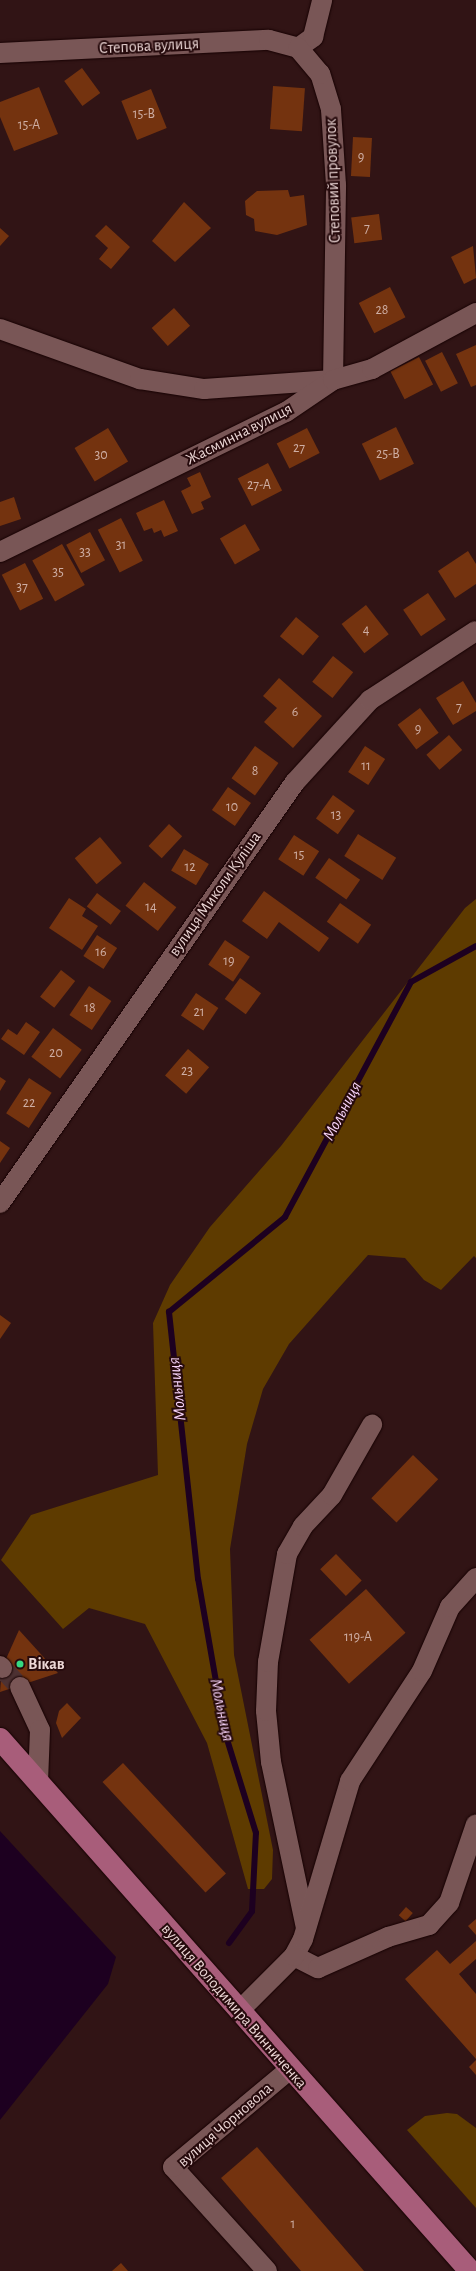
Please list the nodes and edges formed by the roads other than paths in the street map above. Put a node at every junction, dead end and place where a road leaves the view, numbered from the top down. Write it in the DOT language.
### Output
graph roads {
  1 [pos="322,0"];
  2 [pos="298,48"];
  3 [pos="0,53"];
  4 [pos="476,313"];
  5 [pos="0,329"];
  6 [pos="333,380"];
  7 [pos="0,552"];
  8 [pos="476,631"];
  9 [pos="0,1203"];
  10 [pos="372,1425"];
  11 [pos="476,1578"];
  12 [pos="20,1687"];
  13 [pos="0,1739"];
  14 [pos="38,1782"];
  15 [pos="476,1824"];
  16 [pos="306,1928"];
  17 [pos="294,1956"];
  18 [pos="239,2011"];
  19 [pos="289,2070"];
  20 [pos="267,2271"];
  21 [pos="470,2271"];
  1 -- 2 [label="street"];
  2 -- 3 [label="street, Степова вулиця"];
  2 -- 6 [label="street, Степовий провулок"];
  4 -- 6 [label="street, Жасминна вулиця"];
  5 -- 6 [label="street"];
  6 -- 7 [label="street, Жасминна вулиця"];
  8 -- 9 [label="street, вулиця Миколи Куліша"];
  10 -- 16 [label="street"];
  11 -- 16 [label="street"];
  12 -- 14 [label="street"];
  13 -- 14 [label="main road, вулиця Володимира Винниченка"];
  14 -- 18 [label="main road, вулиця Володимира Винниченка"];
  15 -- 17 [label="street"];
  16 -- 17 [label="street"];
  17 -- 18 [label="street"];
  18 -- 19 [label="main road, вулиця Володимира Винниченка"];
  19 -- 20 [label="street, вулиця Чорновола"];
  19 -- 21 [label="main road, вулиця Володимира Винниченка"];
}
